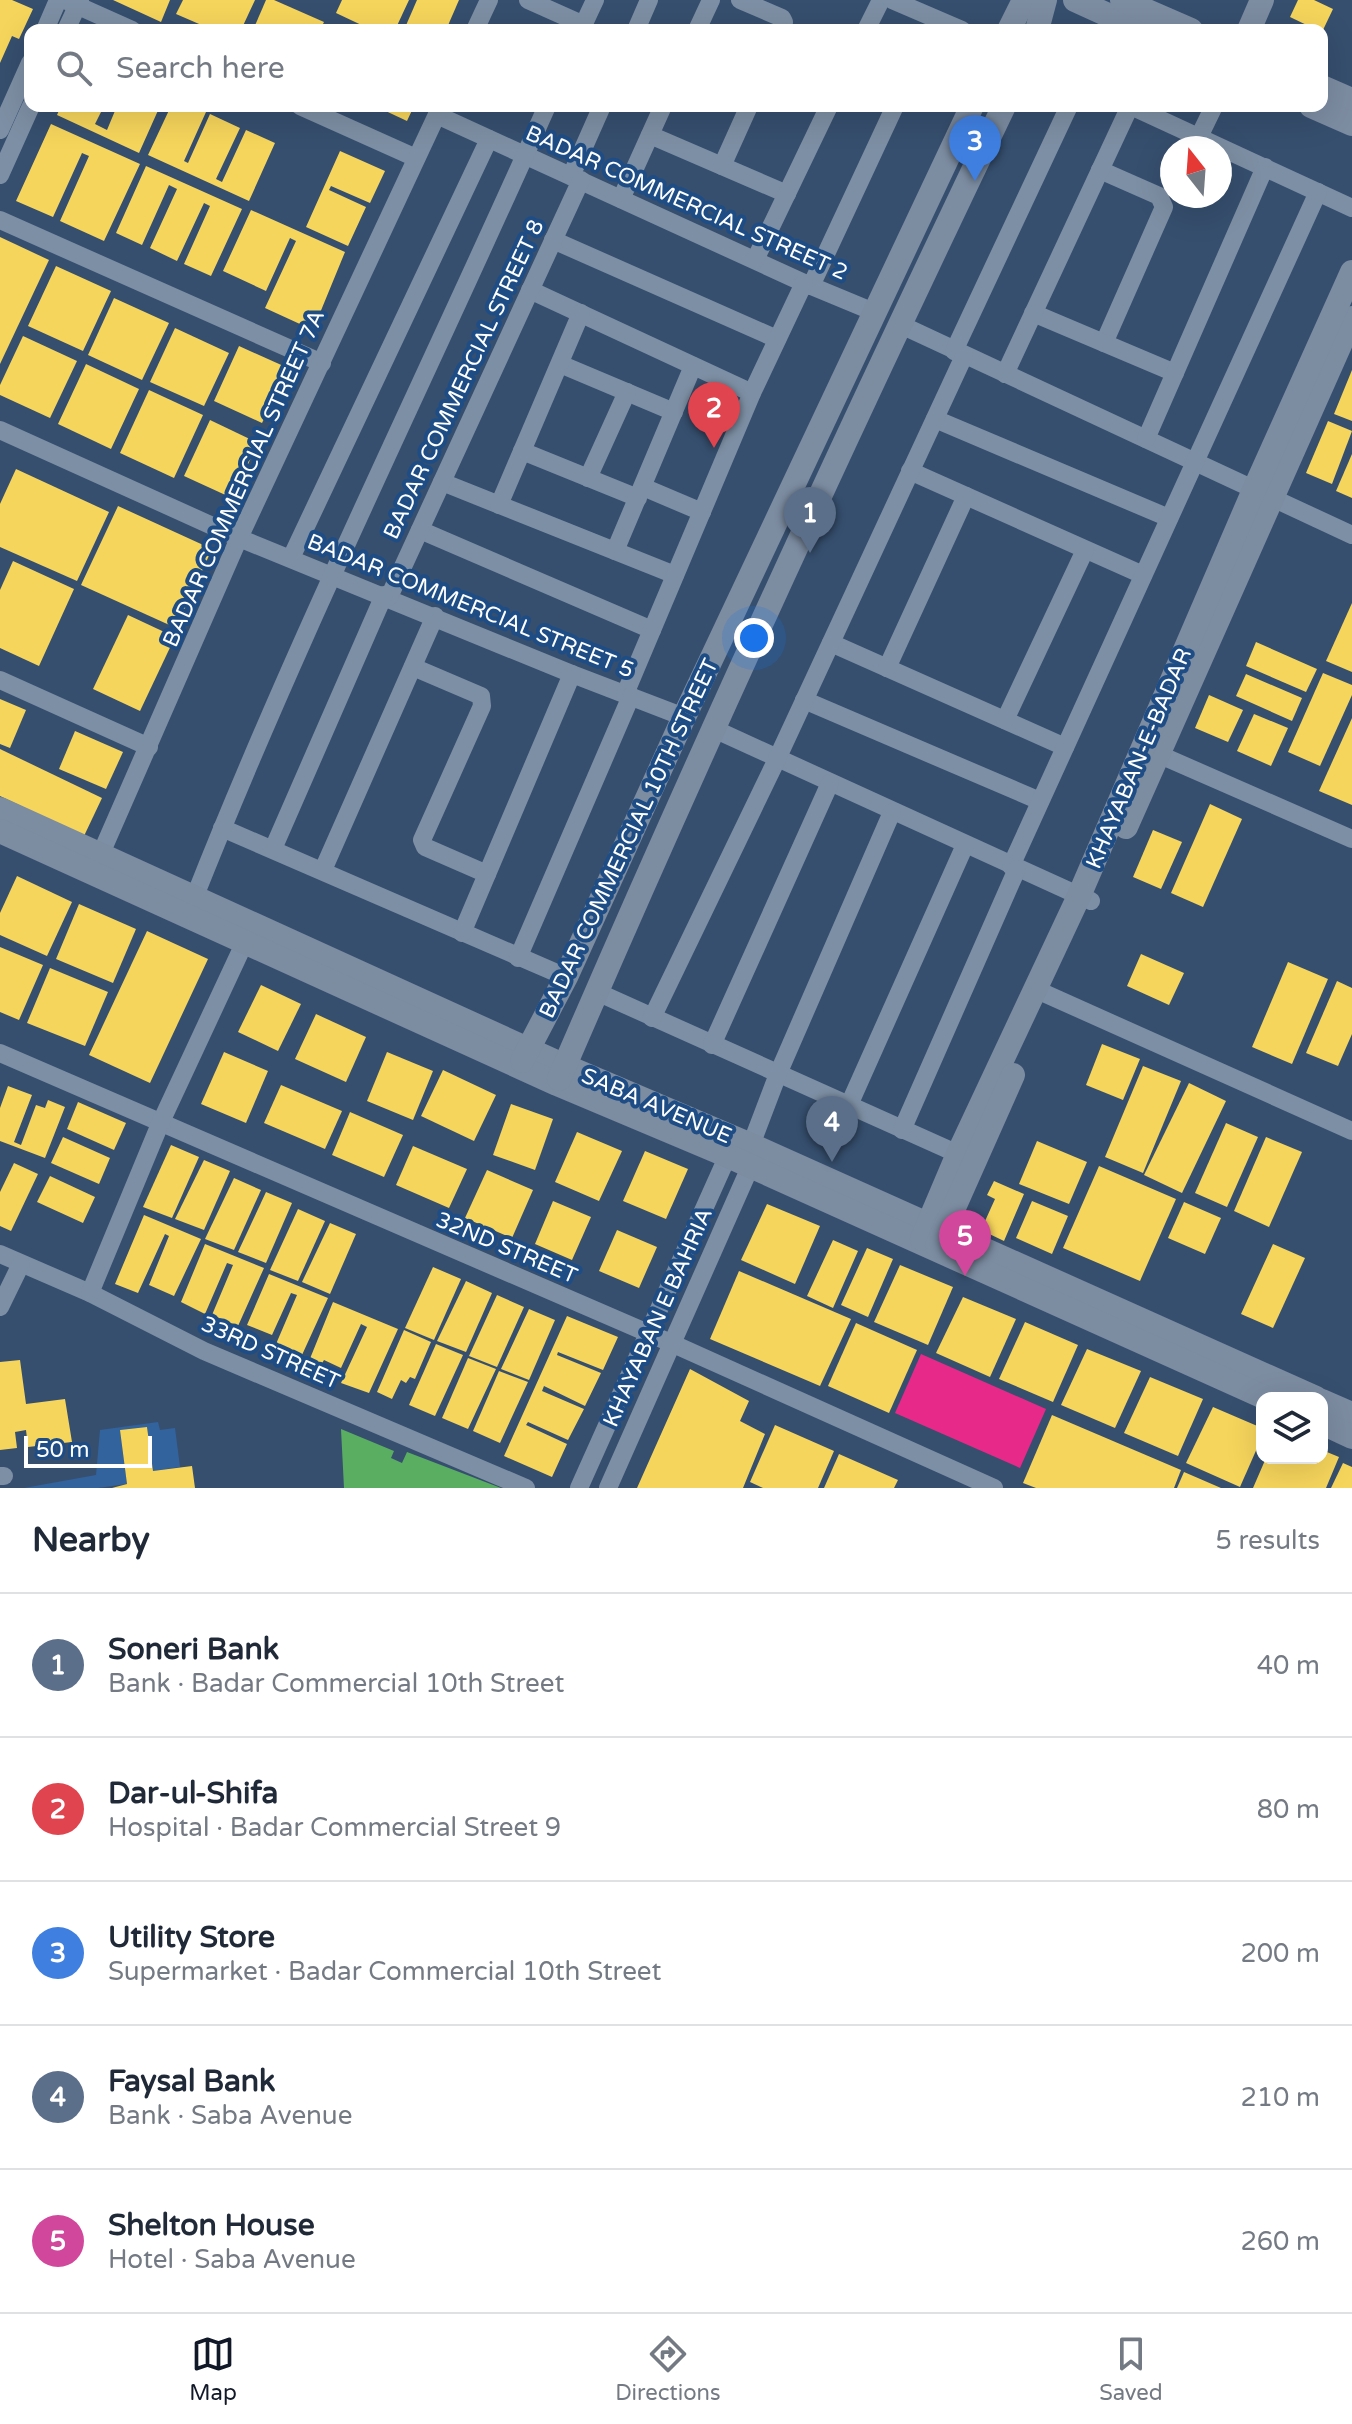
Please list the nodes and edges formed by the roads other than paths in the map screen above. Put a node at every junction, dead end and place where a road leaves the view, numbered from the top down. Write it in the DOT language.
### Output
graph roads {
  1 [pos="58,0"];
  2 [pos="489,0"];
  3 [pos="528,0"];
  4 [pos="595,0"];
  5 [pos="649,0"];
  6 [pos="711,0"];
  7 [pos="740,0"];
  8 [pos="881,0"];
  9 [pos="892,0"];
  10 [pos="1024,0"];
  11 [pos="1045,0"];
  12 [pos="1075,0"];
  13 [pos="1122,0"];
  14 [pos="1247,0"];
  15 [pos="1262,0"];
  16 [pos="74,2"];
  17 [pos="48,24"];
  18 [pos="68,24"];
  19 [pos="120,24"];
  20 [pos="478,24"];
  21 [pos="576,24"];
  22 [pos="583,24"];
  23 [pos="639,24"];
  24 [pos="700,24"];
  25 [pos="784,24"];
  26 [pos="869,24"];
  27 [pos="930,24"];
  28 [pos="1012,24"];
  29 [pos="1039,24"];
  30 [pos="1128,24"];
  31 [pos="1177,24"];
  32 [pos="1237,24"];
  33 [pos="1252,24"];
  34 [pos="24,76"];
  35 [pos="1328,90"];
  36 [pos="1352,100"];
  37 [pos="28,112"];
  38 [pos="313,112"];
  39 [pos="438,112"];
  40 [pos="442,112"];
  41 [pos="544,112"];
  42 [pos="600,112"];
  43 [pos="660,112"];
  44 [pos="746,112"];
  45 [pos="826,112"];
  46 [pos="892,112"];
  47 [pos="969,112"];
  48 [pos="1001,112"];
  49 [pos="1066,112"];
  50 [pos="1128,112"];
  51 [pos="1144,112"];
  52 [pos="1211,112"];
  53 [pos="1325,112"];
  54 [pos="1352,124"];
  55 [pos="0,130"];
  56 [pos="650,135"];
  57 [pos="1197,136"];
  58 [pos="1199,136"];
  59 [pos="489,139"];
  60 [pos="1232,152"];
  61 [pos="526,155"];
  62 [pos="416,158"];
  63 [pos="722,166"];
  64 [pos="1265,167"];
  65 [pos="1100,170"];
  66 [pos="0,175"];
  67 [pos="576,178"];
  68 [pos="1318,192"];
  69 [pos="787,194"];
  70 [pos="621,199"];
  71 [pos="1352,208"];
  72 [pos="0,220"];
  73 [pos="553,240"];
  74 [pos="755,260"];
  75 [pos="1352,272"];
  76 [pos="808,285"];
  77 [pos="530,290"];
  78 [pos="874,312"];
  79 [pos="581,313"];
  80 [pos="1033,313"];
  81 [pos="899,324"];
  82 [pos="1345,325"];
  83 [pos="777,339"];
  84 [pos="1104,343"];
  85 [pos="959,353"];
  86 [pos="322,363"];
  87 [pos="560,364"];
  88 [pos="693,366"];
  89 [pos="1175,373"];
  90 [pos="1005,374"];
  91 [pos="627,392"];
  92 [pos="752,393"];
  93 [pos="674,412"];
  94 [pos="935,419"];
  95 [pos="0,430"];
  96 [pos="1146,439"];
  97 [pos="522,451"];
  98 [pos="1195,462"];
  99 [pos="910,471"];
  100 [pos="588,478"];
  101 [pos="442,482"];
  102 [pos="640,493"];
  103 [pos="1263,495"];
  104 [pos="966,496"];
  105 [pos="499,505"];
  106 [pos="702,512"];
  107 [pos="1169,518"];
  108 [pos="420,530"];
  109 [pos="1352,535"];
  110 [pos="239,538"];
  111 [pos="1085,550"];
  112 [pos="615,551"];
  113 [pos="291,558"];
  114 [pos="333,574"];
  115 [pos="675,575"];
  116 [pos="1143,575"];
  117 [pos="386,596"];
  118 [pos="435,616"];
  119 [pos="652,630"];
  120 [pos="831,643"];
  121 [pos="413,667"];
  122 [pos="887,668"];
  123 [pos="572,674"];
  124 [pos="0,680"];
  125 [pos="628,695"];
  126 [pos="804,700"];
  127 [pos="684,717"];
  128 [pos="1005,720"];
  129 [pos="714,729"];
  130 [pos="149,747"];
  131 [pos="1065,747"];
  132 [pos="1160,755"];
  133 [pos="777,759"];
  134 [pos="830,783"];
  135 [pos="1040,801"];
  136 [pos="0,809"];
  137 [pos="892,812"];
  138 [pos="222,828"];
  139 [pos="0,831"];
  140 [pos="1352,839"];
  141 [pos="965,845"];
  142 [pos="273,849"];
  143 [pos="97,863"];
  144 [pos="1014,867"];
  145 [pos="323,870"];
  146 [pos="487,874"];
  147 [pos="195,896"];
  148 [pos="1085,898"];
  149 [pos="250,932"];
  150 [pos="462,933"];
  151 [pos="518,958"];
  152 [pos="566,977"];
  153 [pos="597,992"];
  154 [pos="1043,992"];
  155 [pos="652,1018"];
  156 [pos="712,1045"];
  157 [pos="0,1053"];
  158 [pos="524,1058"];
  159 [pos="778,1074"];
  160 [pos="561,1075"];
  161 [pos="849,1105"];
  162 [pos="160,1124"];
  163 [pos="902,1130"];
  164 [pos="1352,1131"];
  165 [pos="744,1151"];
  166 [pos="966,1158"];
  167 [pos="932,1237"];
  168 [pos="0,1254"];
  169 [pos="21,1264"];
  170 [pos="90,1293"];
  171 [pos="0,1307"];
  172 [pos="647,1333"];
  173 [pos="671,1343"];
  174 [pos="1302,1392"];
  175 [pos="1256,1393"];
  176 [pos="1328,1404"];
  177 [pos="1352,1414"];
  178 [pos="1328,1426"];
  179 [pos="1352,1437"];
  180 [pos="526,1488"];
  181 [pos="579,1488"];
  182 [pos="608,1488"];
  183 [pos="994,1488"];
  1 -- 17 [label="street"];
  2 -- 20 [label="street"];
  3 -- 21 [label="street"];
  4 -- 22 [label="street"];
  5 -- 23 [label="street"];
  6 -- 24 [label="street"];
  7 -- 25 [label="street"];
  8 -- 26 [label="street"];
  9 -- 27 [label="street"];
  10 -- 28 [label="main road"];
  11 -- 29 [label="main road"];
  12 -- 30 [label="main road"];
  13 -- 31 [label="main road"];
  14 -- 32 [label="main road"];
  15 -- 33 [label="main road"];
  16 -- 18 [label="street"];
  16 -- 19 [label="street"];
  34 -- 55 [label="street"];
  35 -- 36 [label="main road"];
  37 -- 66 [label="street"];
  38 -- 62 [label="street"];
  39 -- 62 [label="street, BADAR COMMERCIAL STREET 7A"];
  40 -- 59 [label="street, BADAR COMMERCIAL STREET 2"];
  41 -- 61 [label="street"];
  42 -- 67 [label="street, BADAR COMMERCIAL STREET 8"];
  43 -- 56 [label="street"];
  44 -- 63 [label="street"];
  45 -- 69 [label="street"];
  46 -- 76 [label="street"];
  47 -- 78 [label="main road, BADAR COMMERCIAL 10TH STREET"];
  48 -- 81 [label="main road, BADAR COMMERCIAL 10TH STREET"];
  49 -- 85 [label="street"];
  50 -- 65 [label="street"];
  51 -- 57 [label="street"];
  52 -- 58 [label="street"];
  53 -- 54 [label="main road"];
  56 -- 63 [label="street"];
  56 -- 70 [label="street"];
  59 -- 61 [label="street, BADAR COMMERCIAL STREET 2"];
  59 -- 113 [label="street"];
  60 -- 64 [label="street"];
  61 -- 67 [label="street, BADAR COMMERCIAL STREET 2"];
  61 -- 114 [label="street"];
  62 -- 86 [label="street, BADAR COMMERCIAL STREET 7A"];
  63 -- 69 [label="street"];
  64 -- 68 [label="street"];
  64 -- 89 [label="street"];
  65 -- 80 [label="street"];
  65 -- 84 [label="street"];
  67 -- 70 [label="street, BADAR COMMERCIAL STREET 2"];
  67 -- 73 [label="street, BADAR COMMERCIAL STREET 8"];
  68 -- 71 [label="street"];
  68 -- 98 [label="street"];
  69 -- 74 [label="street"];
  70 -- 74 [label="street, BADAR COMMERCIAL STREET 2"];
  72 -- 86 [label="street"];
  73 -- 77 [label="street, BADAR COMMERCIAL STREET 8"];
  73 -- 83 [label="street"];
  74 -- 76 [label="street, BADAR COMMERCIAL STREET 2"];
  75 -- 82 [label="main road, KHAYABAN-E-BADAR"];
  76 -- 78 [label="street, BADAR COMMERCIAL STREET 2"];
  76 -- 83 [label="street"];
  77 -- 79 [label="street"];
  77 -- 101 [label="street, BADAR COMMERCIAL STREET 8"];
  78 -- 127 [label="main road, BADAR COMMERCIAL 10TH STREET"];
  79 -- 87 [label="street"];
  79 -- 88 [label="street"];
  80 -- 84 [label="street"];
  80 -- 90 [label="street"];
  81 -- 85 [label="street"];
  81 -- 129 [label="main road, BADAR COMMERCIAL 10TH STREET"];
  82 -- 103 [label="main road, KHAYABAN-E-BADAR"];
  83 -- 92 [label="street"];
  84 -- 89 [label="street"];
  85 -- 90 [label="street"];
  85 -- 94 [label="street"];
  86 -- 110 [label="street, BADAR COMMERCIAL STREET 7A"];
  87 -- 91 [label="street"];
  87 -- 97 [label="street"];
  88 -- 92 [label="street"];
  88 -- 93 [label="street"];
  89 -- 96 [label="street"];
  90 -- 96 [label="street"];
  91 -- 93 [label="street"];
  91 -- 100 [label="street"];
  92 -- 106 [label="street"];
  93 -- 102 [label="street"];
  94 -- 99 [label="street"];
  94 -- 107 [label="street"];
  95 -- 110 [label="street, BADAR COMMERCIAL STREET 5"];
  96 -- 98 [label="street"];
  97 -- 100 [label="street"];
  97 -- 105 [label="street"];
  98 -- 103 [label="street"];
  98 -- 107 [label="street"];
  99 -- 104 [label="street"];
  99 -- 120 [label="street"];
  100 -- 102 [label="street"];
  101 -- 105 [label="street"];
  101 -- 108 [label="street, BADAR COMMERCIAL STREET 8"];
  102 -- 106 [label="street"];
  102 -- 112 [label="street"];
  103 -- 109 [label="street"];
  103 -- 132 [label="main road, KHAYABAN-E-BADAR"];
  103 -- 148 [label="main road, KHAYABAN-E-BADAR"];
  104 -- 111 [label="street"];
  104 -- 122 [label="street"];
  105 -- 112 [label="street"];
  106 -- 115 [label="street"];
  107 -- 116 [label="street"];
  108 -- 117 [label="street, BADAR COMMERCIAL STREET 8"];
  108 -- 119 [label="street"];
  110 -- 113 [label="street, BADAR COMMERCIAL STREET 5"];
  110 -- 130 [label="street, BADAR COMMERCIAL STREET 7A"];
  111 -- 116 [label="street"];
  111 -- 128 [label="street"];
  112 -- 115 [label="street"];
  113 -- 114 [label="street, BADAR COMMERCIAL STREET 5"];
  114 -- 117 [label="street, BADAR COMMERCIAL STREET 5"];
  114 -- 138 [label="street"];
  115 -- 119 [label="street"];
  116 -- 131 [label="street"];
  117 -- 118 [label="street, BADAR COMMERCIAL STREET 5"];
  117 -- 142 [label="street, BADAR COMMERCIAL STREET 8"];
  118 -- 121 [label="street"];
  118 -- 123 [label="street, BADAR COMMERCIAL STREET 5"];
  119 -- 125 [label="street"];
  120 -- 122 [label="street"];
  120 -- 126 [label="street"];
  121 -- 145 [label="street"];
  121 -- 146 [label="street"];
  122 -- 128 [label="street"];
  123 -- 125 [label="street, BADAR COMMERCIAL STREET 5"];
  123 -- 146 [label="street"];
  124 -- 130 [label="street"];
  125 -- 127 [label="street, BADAR COMMERCIAL STREET 5"];
  125 -- 151 [label="street"];
  126 -- 133 [label="street"];
  126 -- 135 [label="street"];
  127 -- 152 [label="main road, BADAR COMMERCIAL 10TH STREET"];
  128 -- 131 [label="street"];
  129 -- 133 [label="street"];
  129 -- 153 [label="main road, BADAR COMMERCIAL 10TH STREET"];
  130 -- 143 [label="street, BADAR COMMERCIAL STREET 7A"];
  131 -- 135 [label="street"];
  132 -- 140 [label="street"];
  132 -- 148 [label="main road, KHAYABAN-E-BADAR"];
  133 -- 134 [label="street"];
  133 -- 155 [label="street"];
  134 -- 137 [label="street"];
  134 -- 156 [label="street"];
  135 -- 144 [label="street"];
  136 -- 143 [label="main road, SABA AVENUE"];
  137 -- 141 [label="street"];
  137 -- 159 [label="street"];
  138 -- 142 [label="street"];
  138 -- 147 [label="street"];
  139 -- 143 [label="main road, SABA AVENUE"];
  141 -- 144 [label="street"];
  141 -- 161 [label="street"];
  142 -- 145 [label="street"];
  143 -- 147 [label="main road, SABA AVENUE"];
  143 -- 149 [label="main road, SABA AVENUE"];
  144 -- 148 [label="street"];
  144 -- 163 [label="street"];
  145 -- 150 [label="street"];
  146 -- 150 [label="street"];
  147 -- 149 [label="main road, SABA AVENUE"];
  148 -- 154 [label="main road, KHAYABAN-E-BADAR"];
  149 -- 158 [label="main road, SABA AVENUE"];
  149 -- 162 [label="street"];
  150 -- 151 [label="street"];
  151 -- 152 [label="street"];
  152 -- 158 [label="main road, BADAR COMMERCIAL 10TH STREET"];
  153 -- 155 [label="street"];
  153 -- 160 [label="main road, BADAR COMMERCIAL 10TH STREET"];
  154 -- 164 [label="street"];
  154 -- 166 [label="main road, KHAYABAN-E-BADAR"];
  155 -- 156 [label="street"];
  156 -- 159 [label="street"];
  157 -- 162 [label="street, 32ND STREET"];
  158 -- 160 [label="main road, SABA AVENUE"];
  159 -- 161 [label="street"];
  159 -- 165 [label="street"];
  160 -- 165 [label="main road, SABA AVENUE"];
  161 -- 163 [label="street"];
  162 -- 170 [label="street"];
  162 -- 172 [label="street, 32ND STREET"];
  163 -- 166 [label="street"];
  165 -- 167 [label="main road, SABA AVENUE"];
  165 -- 172 [label="street"];
  165 -- 173 [label="street, KHAYABAN E BAHRIA"];
  166 -- 167 [label="main road, KHAYABAN-E-BADAR"];
  167 -- 174 [label="main road, SABA AVENUE"];
  167 -- 175 [label="main road, SABA AVENUE"];
  168 -- 169 [label="street, 33RD STREET"];
  169 -- 170 [label="street, 33RD STREET"];
  169 -- 171 [label="street"];
  170 -- 180 [label="street, 33RD STREET"];
  172 -- 173 [label="street, 32ND STREET"];
  172 -- 181 [label="street"];
  173 -- 182 [label="street, KHAYABAN E BAHRIA"];
  173 -- 183 [label="street, 32ND STREET"];
  176 -- 177 [label="main road"];
  178 -- 179 [label="main road"];
}
